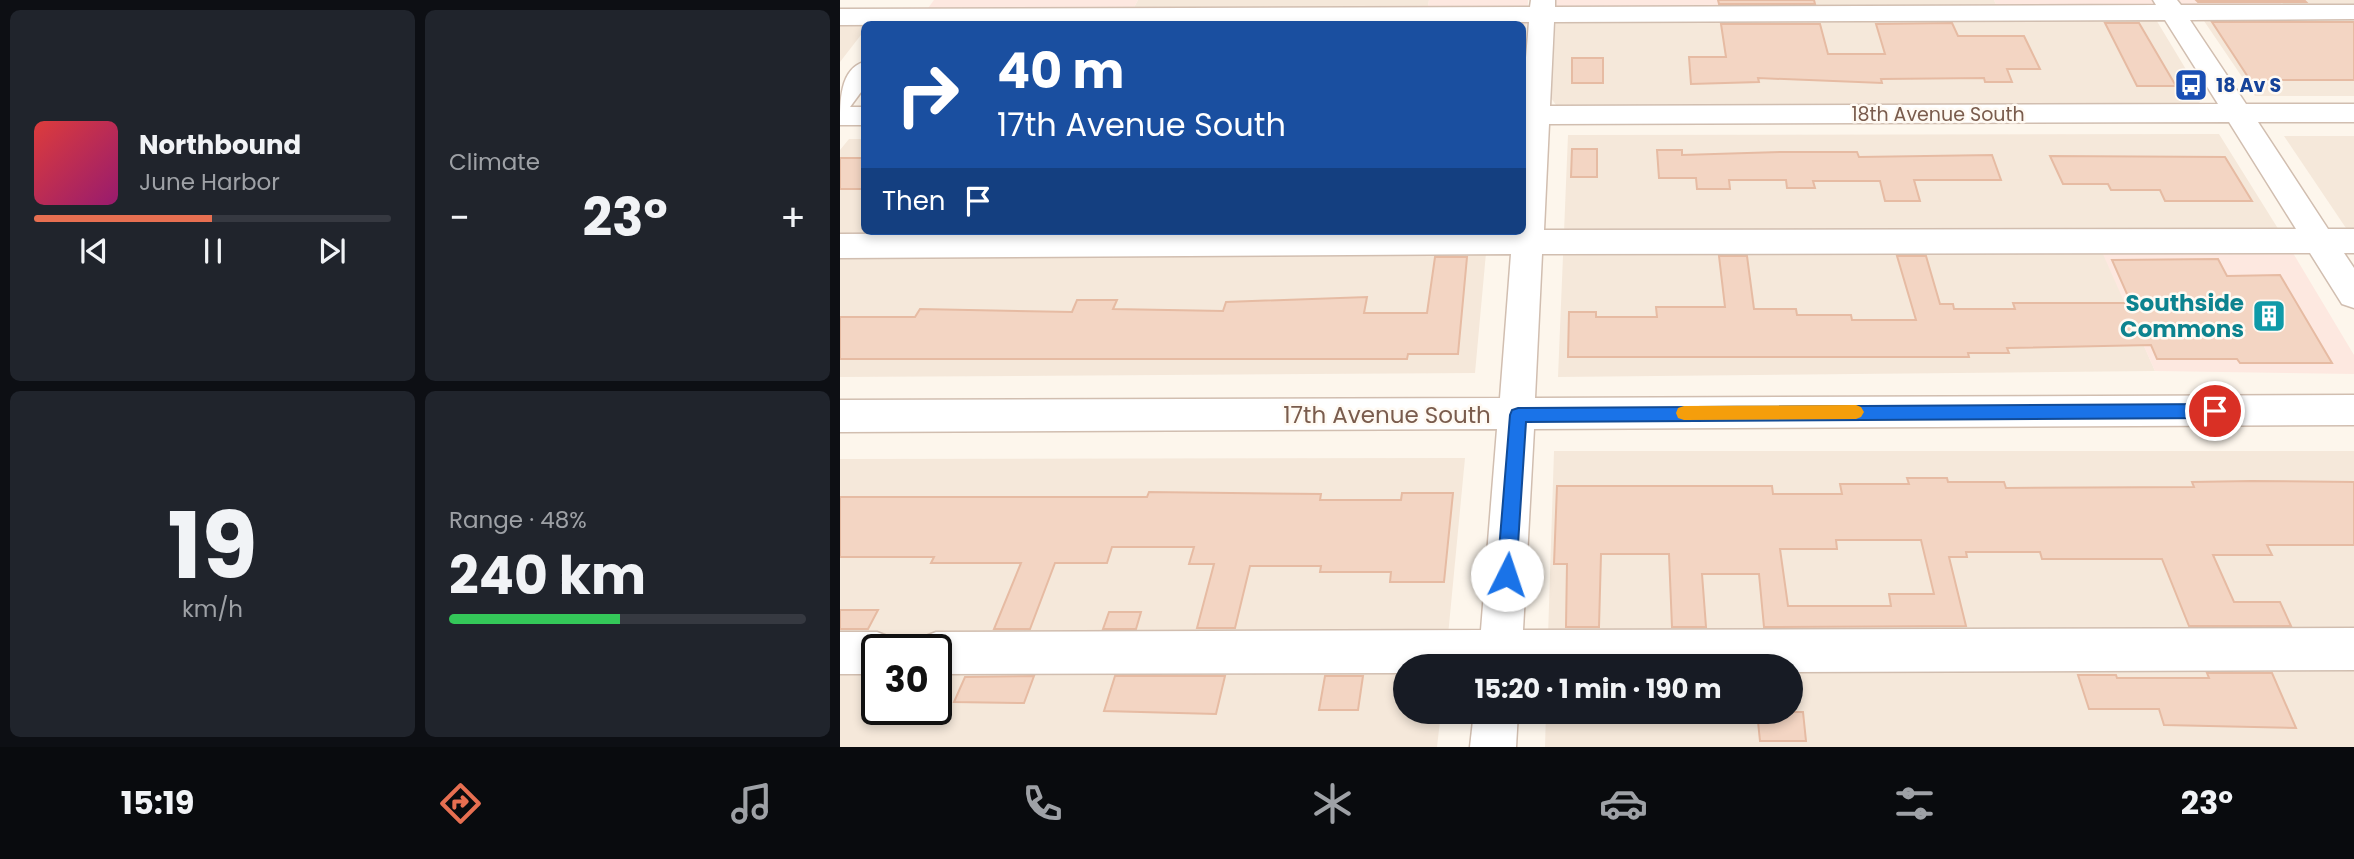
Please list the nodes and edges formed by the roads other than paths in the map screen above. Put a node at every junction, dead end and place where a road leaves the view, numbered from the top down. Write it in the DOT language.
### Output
graph roads {
  1 [pos="840,4"];
  2 [pos="2169,6"];
  3 [pos="1542,8"];
  4 [pos="911,11"];
  5 [pos="2354,12"];
  6 [pos="840,18"];
  7 [pos="861,74"];
  8 [pos="840,102"];
  9 [pos="2238,113"];
  10 [pos="2354,113"];
  11 [pos="1529,115"];
  12 [pos="840,116"];
  13 [pos="861,116"];
  14 [pos="2319,241"];
  15 [pos="2354,241"];
  16 [pos="1527,242"];
  17 [pos="840,246"];
  18 [pos="2354,295"];
  19 [pos="2354,410"];
  20 [pos="1518,415"];
  21 [pos="840,416"];
  22 [pos="2354,649"];
  23 [pos="840,653"];
  24 [pos="861,653"];
  25 [pos="952,653"];
  26 [pos="1501,654"];
  27 [pos="1803,655"];
  28 [pos="1393,658"];
  29 [pos="1495,724"];
  30 [pos="1493,747"];
  1 -- 4 [label="street"];
  2 -- 3 [label="street"];
  2 -- 5 [label="street"];
  2 -- 9 [label="street"];
  3 -- 4 [label="street"];
  3 -- 11 [label="street"];
  4 -- 6 [label="street"];
  7 -- 8 [label="street"];
  9 -- 10 [label="street, 18th Avenue South"];
  9 -- 11 [label="street, 18th Avenue South"];
  9 -- 14 [label="street"];
  11 -- 16 [label="street"];
  12 -- 13 [label="street"];
  14 -- 15 [label="street"];
  14 -- 16 [label="street"];
  14 -- 18 [label="street"];
  16 -- 17 [label="street"];
  16 -- 20 [label="street"];
  19 -- 20 [label="street, 17th Avenue South"];
  20 -- 21 [label="street, 17th Avenue South"];
  20 -- 26 [label="street"];
  22 -- 27 [label="street"];
  23 -- 24 [label="street"];
  25 -- 28 [label="street"];
  29 -- 30 [label="street"];
}
